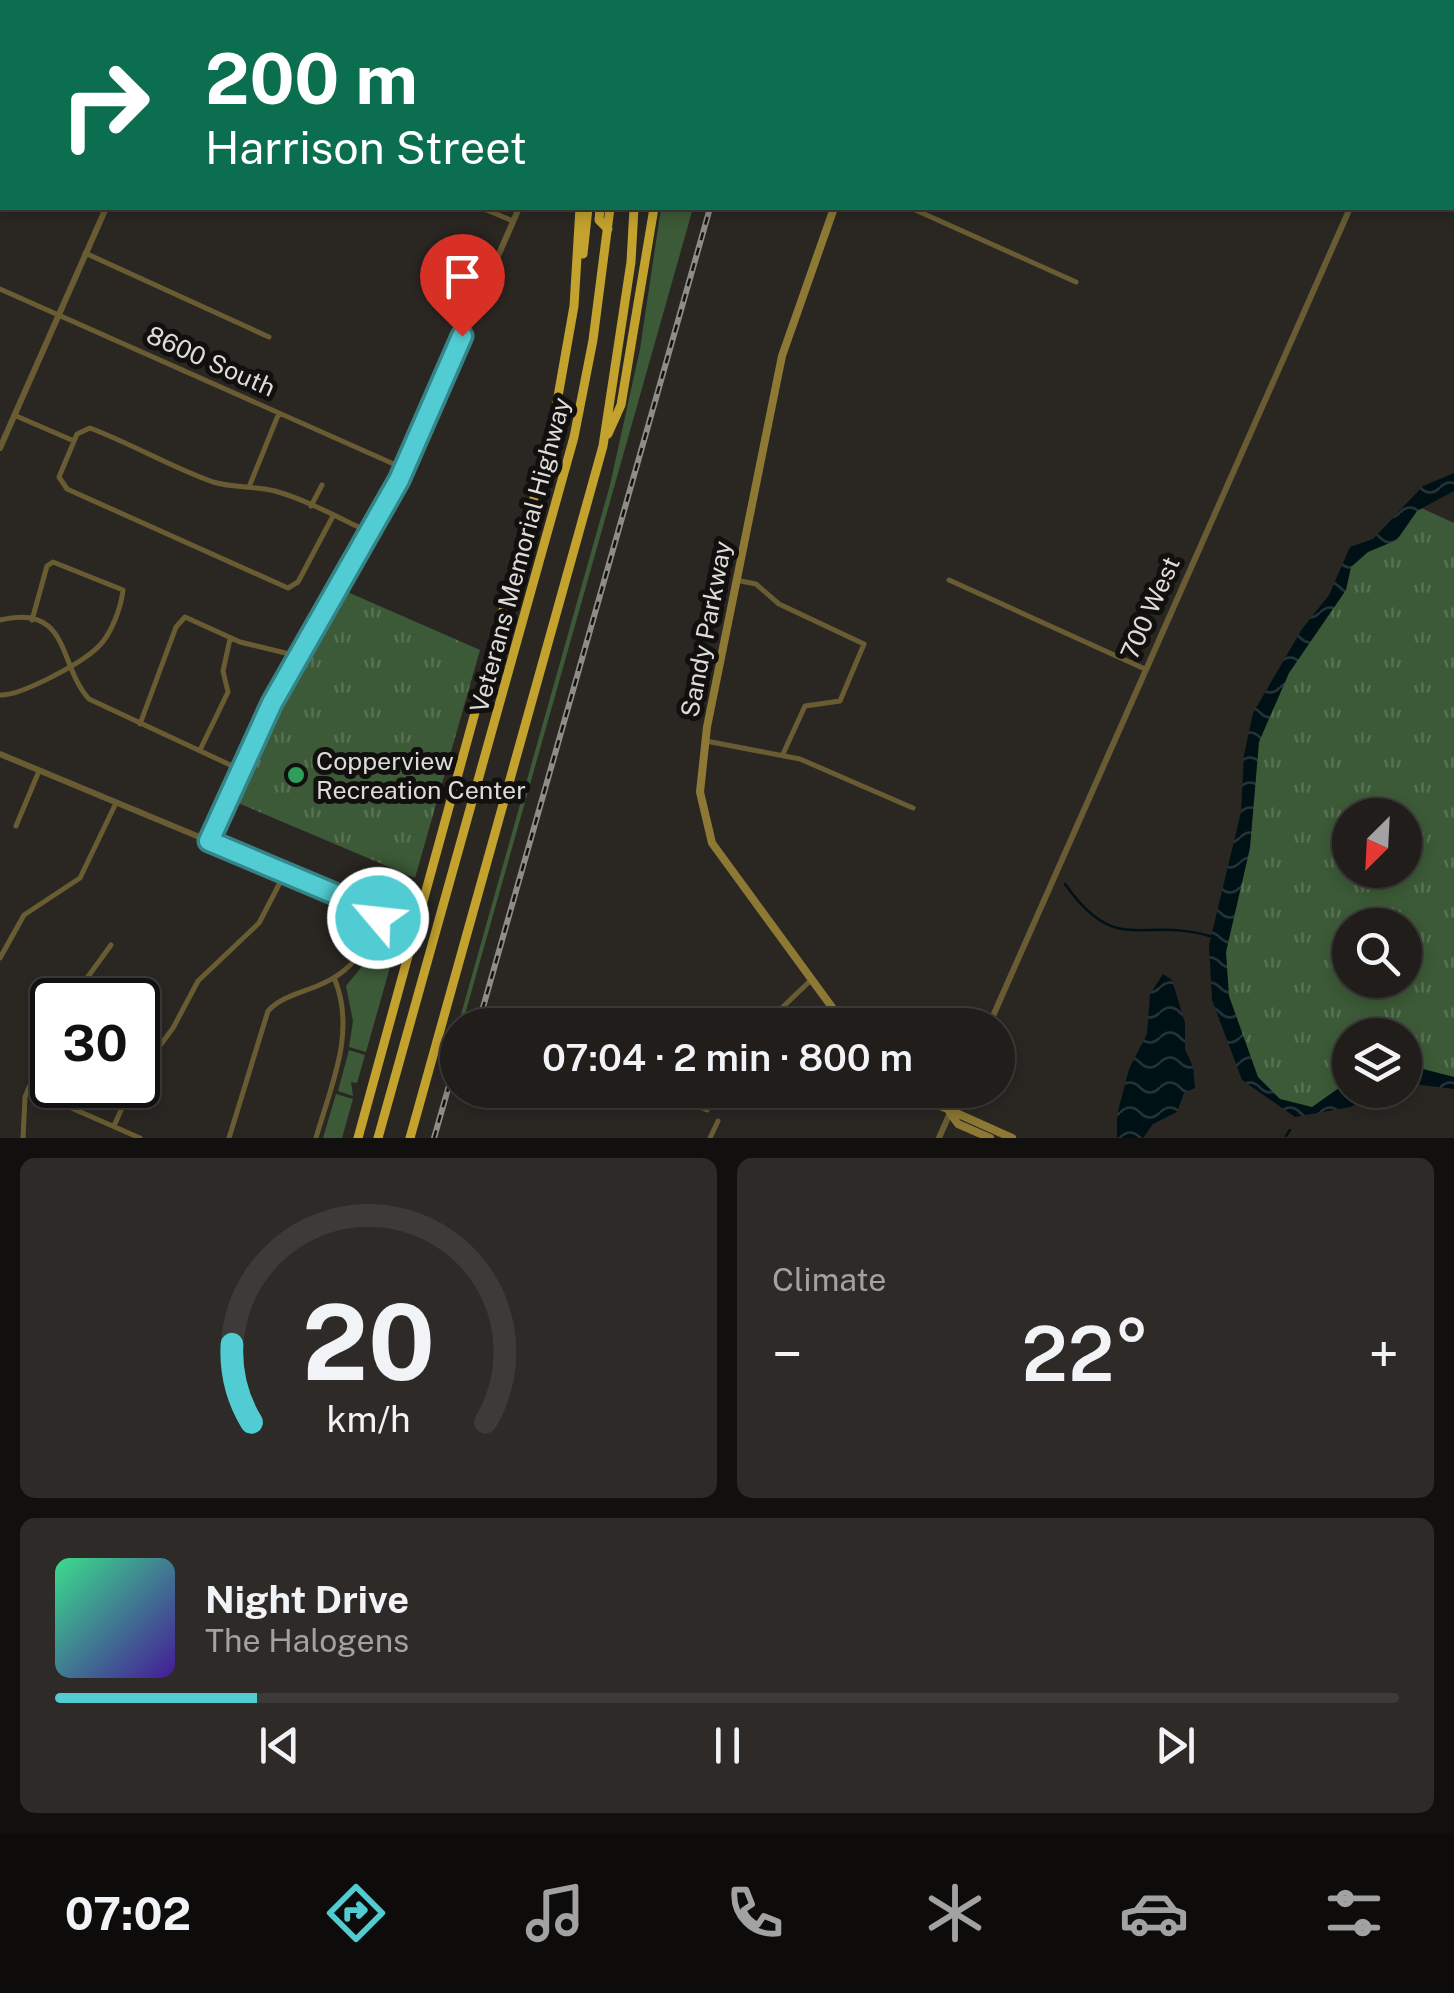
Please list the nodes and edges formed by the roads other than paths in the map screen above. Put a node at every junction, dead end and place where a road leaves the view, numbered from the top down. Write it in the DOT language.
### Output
graph roads {
  1 [pos="105,210"];
  2 [pos="487,210"];
  3 [pos="518,210"];
  4 [pos="580,210"];
  5 [pos="588,210"];
  6 [pos="600,210"];
  7 [pos="610,210"];
  8 [pos="634,210"];
  9 [pos="654,210"];
  10 [pos="833,210"];
  11 [pos="915,210"];
  12 [pos="1349,210"];
  13 [pos="513,221"];
  14 [pos="608,229"];
  15 [pos="85,254"];
  16 [pos="1076,282"];
  17 [pos="0,289"];
  18 [pos="57,314"];
  19 [pos="570,335"];
  20 [pos="269,337"];
  21 [pos="279,413"];
  22 [pos="14,415"];
  23 [pos="74,441"];
  24 [pos="603,446"];
  25 [pos="0,448"];
  26 [pos="405,468"];
  27 [pos="322,484"];
  28 [pos="249,487"];
  29 [pos="312,506"];
  30 [pos="333,516"];
  31 [pos="371,533"];
  32 [pos="736,580"];
  33 [pos="949,580"];
  34 [pos="0,620"];
  35 [pos="32,620"];
  36 [pos="230,638"];
  37 [pos="302,656"];
  38 [pos="72,664"];
  39 [pos="1145,669"];
  40 [pos="0,695"];
  41 [pos="140,724"];
  42 [pos="706,741"];
  43 [pos="200,750"];
  44 [pos="0,754"];
  45 [pos="783,754"];
  46 [pos="241,770"];
  47 [pos="39,771"];
  48 [pos="116,803"];
  49 [pos="913,808"];
  50 [pos="16,826"];
  51 [pos="209,841"];
  52 [pos="284,873"];
  53 [pos="391,874"];
  54 [pos="380,913"];
  55 [pos="111,945"];
  56 [pos="0,958"];
  57 [pos="87,978"];
  58 [pos="334,980"];
  59 [pos="810,980"];
  60 [pos="781,1008"];
  61 [pos="832,1008"];
  62 [pos="995,1008"];
  63 [pos="160,1045"];
  64 [pos="30,1084"];
  65 [pos="28,1089"];
  66 [pos="122,1108"];
  67 [pos="702,1108"];
  68 [pos="940,1108"];
  69 [pos="952,1108"];
  70 [pos="707,1110"];
  71 [pos="950,1113"];
  72 [pos="718,1121"];
  73 [pos="114,1126"];
  74 [pos="23,1138"];
  75 [pos="140,1138"];
  76 [pos="229,1138"];
  77 [pos="316,1138"];
  78 [pos="358,1138"];
  79 [pos="378,1138"];
  80 [pos="410,1138"];
  81 [pos="710,1138"];
  82 [pos="939,1138"];
  83 [pos="990,1138"];
  84 [pos="1012,1138"];
  1 -- 15 [label="street"];
  2 -- 13 [label="street"];
  3 -- 13 [label="street"];
  4 -- 19 [label="highway"];
  5 -- 19 [label="highway"];
  6 -- 14 [label="highway"];
  7 -- 14 [label="highway, Veterans Memorial Highway"];
  8 -- 24 [label="highway, Veterans Memorial Highway"];
  9 -- 24 [label="highway"];
  10 -- 32 [label="main road, Sandy Parkway"];
  11 -- 16 [label="street"];
  12 -- 39 [label="street, 700 West"];
  13 -- 26 [label="street"];
  14 -- 79 [label="highway, Veterans Memorial Highway"];
  15 -- 18 [label="street"];
  15 -- 20 [label="street"];
  17 -- 18 [label="street, 8600 South"];
  18 -- 21 [label="street, 8600 South"];
  18 -- 22 [label="street"];
  19 -- 78 [label="highway"];
  21 -- 26 [label="street, 8600 South"];
  21 -- 28 [label="street"];
  22 -- 23 [label="street"];
  22 -- 25 [label="street"];
  23 -- 28 [label="street"];
  23 -- 30 [label="street"];
  24 -- 80 [label="highway, Veterans Memorial Highway"];
  26 -- 31 [label="street"];
  27 -- 29 [label="street"];
  28 -- 29 [label="street"];
  29 -- 30 [label="street"];
  30 -- 31 [label="street"];
  31 -- 37 [label="street"];
  32 -- 42 [label="main road, Sandy Parkway"];
  32 -- 45 [label="street"];
  33 -- 39 [label="street"];
  34 -- 35 [label="street"];
  35 -- 38 [label="street"];
  35 -- 38 [label="street"];
  36 -- 37 [label="street"];
  36 -- 41 [label="street"];
  36 -- 43 [label="street"];
  37 -- 46 [label="street"];
  38 -- 40 [label="street"];
  38 -- 41 [label="street"];
  39 -- 62 [label="street, 700 West"];
  41 -- 43 [label="street"];
  42 -- 45 [label="street"];
  42 -- 59 [label="main road, Sandy Parkway"];
  43 -- 46 [label="street"];
  44 -- 47 [label="street"];
  45 -- 49 [label="street"];
  46 -- 51 [label="street"];
  47 -- 48 [label="street"];
  47 -- 50 [label="street"];
  48 -- 51 [label="street"];
  48 -- 56 [label="street"];
  51 -- 52 [label="street"];
  52 -- 54 [label="street"];
  52 -- 63 [label="street"];
  53 -- 54 [label="street"];
  54 -- 58 [label="street"];
  55 -- 57 [label="street"];
  58 -- 76 [label="street"];
  58 -- 77 [label="street"];
  59 -- 60 [label="street"];
  59 -- 61 [label="main road, Sandy Parkway"];
  64 -- 65 [label="street"];
  65 -- 73 [label="street"];
  65 -- 74 [label="street"];
  66 -- 73 [label="street"];
  67 -- 70 [label="street"];
  68 -- 71 [label="main road"];
  69 -- 71 [label="street"];
  71 -- 82 [label="street"];
  71 -- 83 [label="main road"];
  71 -- 84 [label="main road"];
  72 -- 81 [label="street"];
  73 -- 75 [label="street"];
}
